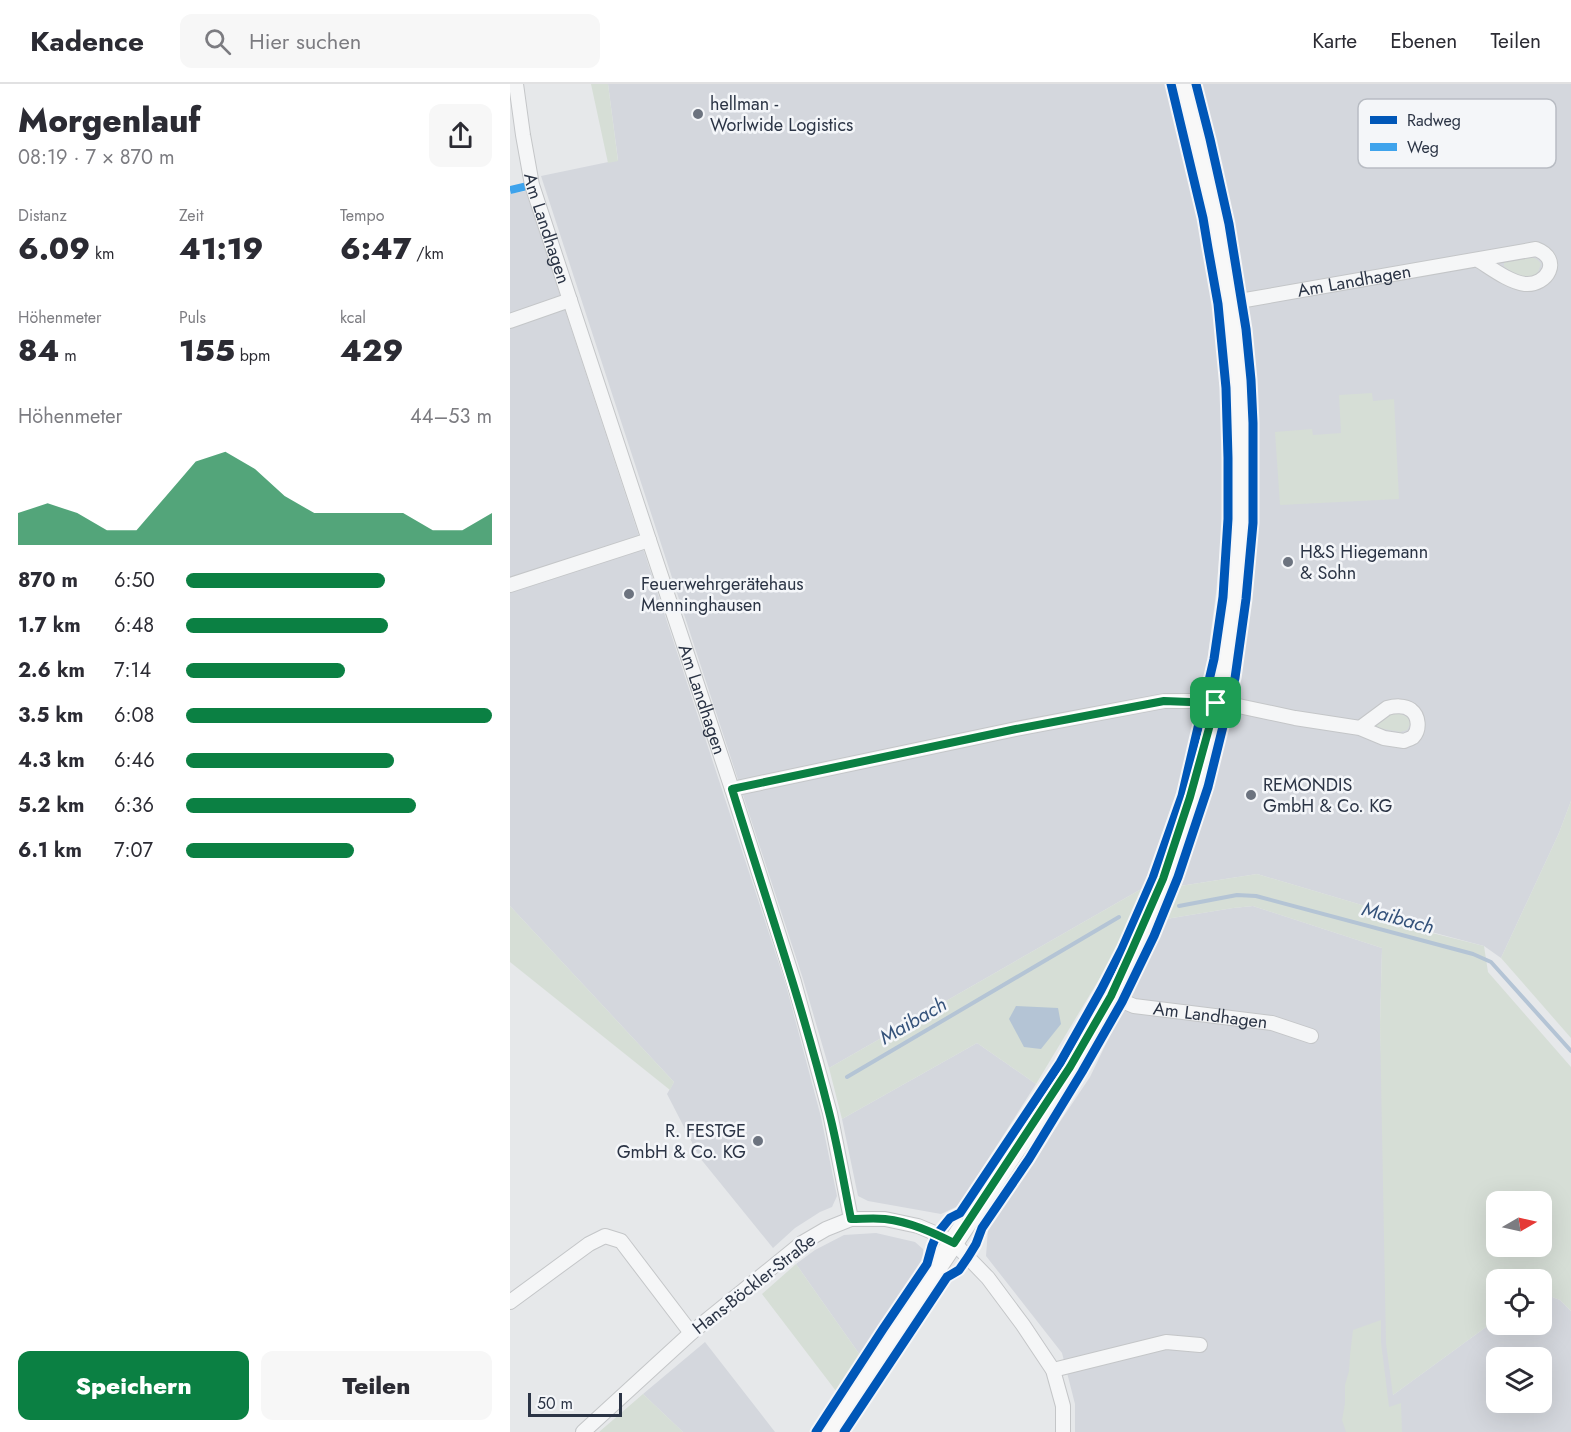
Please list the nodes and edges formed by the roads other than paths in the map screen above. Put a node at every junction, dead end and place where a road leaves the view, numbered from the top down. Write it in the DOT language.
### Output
graph roads {
  1 [pos="516,84"];
  2 [pos="1179,84"];
  3 [pos="1478,260"];
  4 [pos="570,300"];
  5 [pos="1228,303"];
  6 [pos="510,321"];
  7 [pos="649,540"];
  8 [pos="510,585"];
  9 [pos="1216,703"];
  10 [pos="1360,728"];
  11 [pos="732,789"];
  12 [pos="1111,996"];
  13 [pos="1311,1036"];
  14 [pos="851,1219"];
  15 [pos="954,1243"];
  16 [pos="510,1302"];
  17 [pos="691,1334"];
  18 [pos="1200,1345"];
  19 [pos="1053,1370"];
  20 [pos="584,1432"];
  21 [pos="828,1432"];
  22 [pos="1063,1432"];
  1 -- 4 [label="street, Am Landhagen"];
  2 -- 5 [label="street"];
  3 -- 3 [label="street, Am Landhagen"];
  3 -- 5 [label="street, Am Landhagen"];
  4 -- 6 [label="street, Am Landhagen"];
  4 -- 7 [label="street, Am Landhagen"];
  5 -- 9 [label="street"];
  7 -- 8 [label="street"];
  7 -- 11 [label="street, Am Landhagen"];
  9 -- 10 [label="street"];
  9 -- 11 [label="street"];
  9 -- 12 [label="street"];
  11 -- 14 [label="street, Am Landhagen"];
  12 -- 13 [label="street, Am Landhagen"];
  12 -- 15 [label="street"];
  14 -- 15 [label="street, Hans-Böckler-Straße"];
  14 -- 17 [label="street, Hans-Böckler-Straße"];
  15 -- 19 [label="street"];
  15 -- 21 [label="street"];
  16 -- 17 [label="street"];
  17 -- 20 [label="street, Hans-Böckler-Straße"];
  18 -- 19 [label="street"];
  19 -- 22 [label="street"];
}
